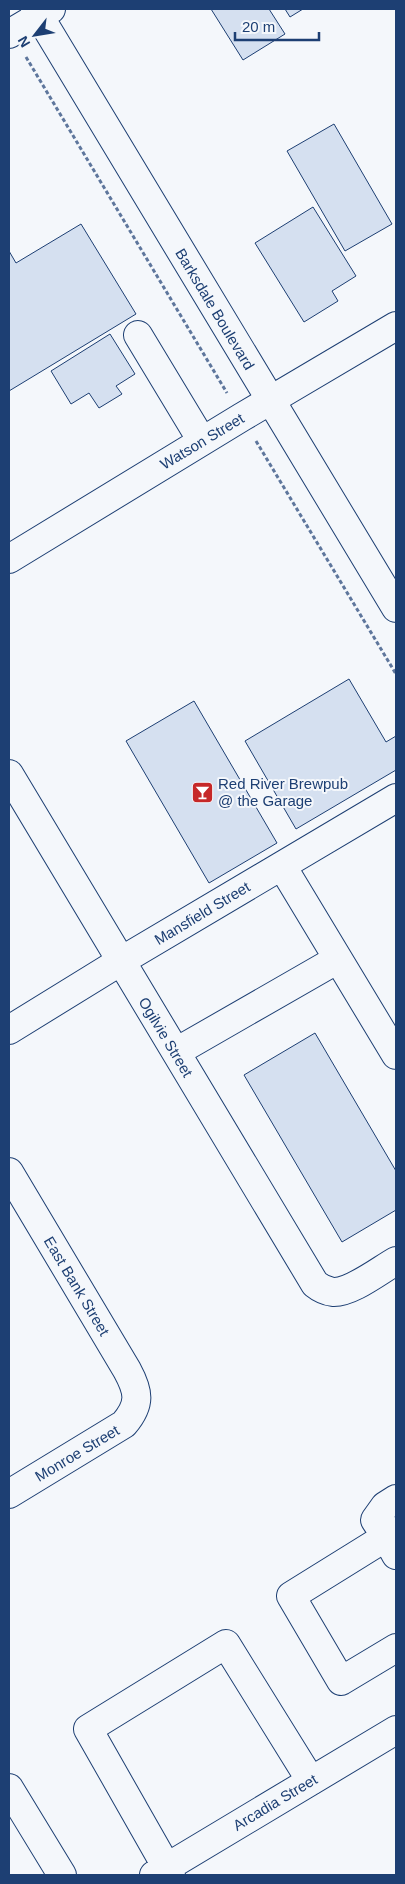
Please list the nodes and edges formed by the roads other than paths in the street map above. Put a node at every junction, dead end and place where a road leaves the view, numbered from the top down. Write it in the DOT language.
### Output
graph roads {
  1 [pos="41,11"];
  2 [pos="16,43"];
  3 [pos="396,326"];
  4 [pos="138,335"];
  5 [pos="270,400"];
  6 [pos="202,441"];
  7 [pos="9,559"];
  8 [pos="396,608"];
  9 [pos="9,774"];
  10 [pos="396,798"];
  11 [pos="282,866"];
  12 [pos="338,959"];
  13 [pos="121,961"];
  14 [pos="9,1030"];
  15 [pos="176,1052"];
  16 [pos="396,1055"];
  17 [pos="9,1172"];
  18 [pos="396,1261"];
  19 [pos="136,1404"];
  20 [pos="9,1494"];
  21 [pos="396,1499"];
  22 [pos="393,1541"];
  23 [pos="396,1648"];
  24 [pos="396,1730"];
  25 [pos="312,1781"];
  26 [pos="9,1788"];
  27 [pos="164,1873"];
  28 [pos="62,1875"];
  1 -- 2 [label="street"];
  1 -- 5 [label="street, Barksdale Boulevard"];
  3 -- 5 [label="street, Watson Street"];
  4 -- 6 [label="street"];
  5 -- 6 [label="street, Watson Street"];
  5 -- 8 [label="street, Barksdale Boulevard"];
  6 -- 7 [label="street, Watson Street"];
  9 -- 13 [label="street, Ogilvie Street"];
  10 -- 11 [label="street, Mansfield Street"];
  11 -- 12 [label="street"];
  11 -- 13 [label="street, Mansfield Street"];
  12 -- 15 [label="street"];
  12 -- 16 [label="street"];
  13 -- 14 [label="street, Mansfield Street"];
  13 -- 15 [label="street, Ogilvie Street"];
  15 -- 18 [label="street, Ogilvie Street"];
  17 -- 19 [label="street, East Bank Street"];
  19 -- 20 [label="street, Monroe Street"];
  21 -- 22 [label="street"];
  22 -- 23 [label="street"];
  24 -- 25 [label="street, Arcadia Street"];
  25 -- 27 [label="street, Arcadia Street"];
  25 -- 27 [label="street"];
  26 -- 28 [label="street"];
}
